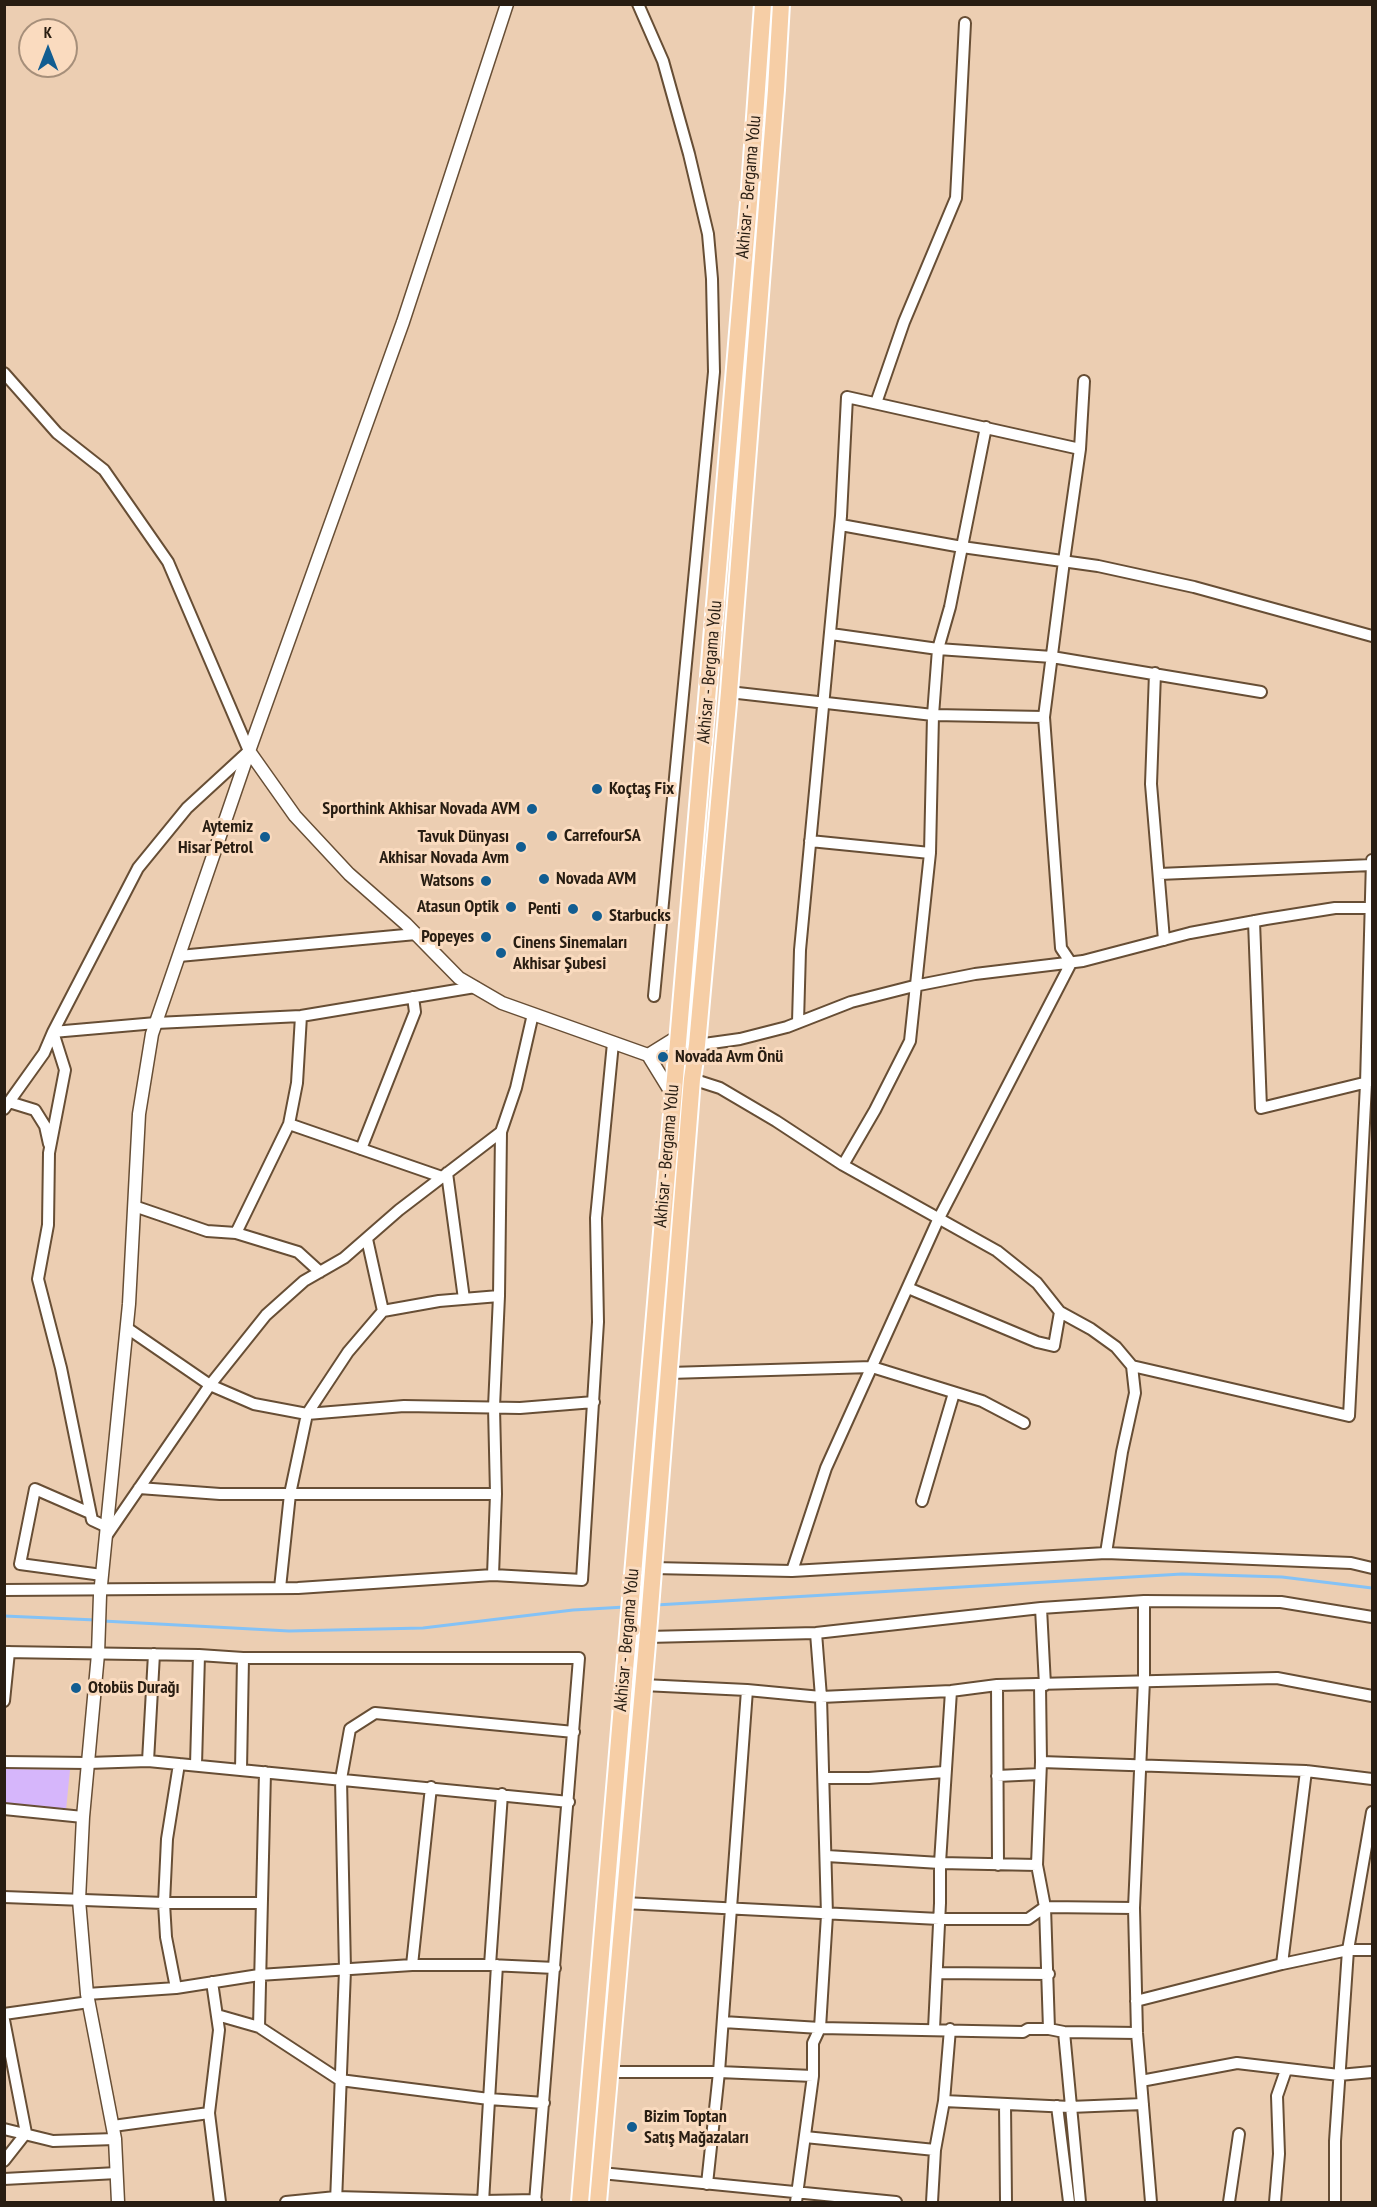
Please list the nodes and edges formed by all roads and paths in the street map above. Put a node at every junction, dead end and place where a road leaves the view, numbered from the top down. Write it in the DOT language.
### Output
graph roads {
  1 [pos="507,4"];
  2 [pos="638,4"];
  3 [pos="764,4"];
  4 [pos="781,4"];
  5 [pos="965,23"];
  6 [pos="4,373"];
  7 [pos="1084,381"];
  8 [pos="876,403"];
  9 [pos="986,427"];
  10 [pos="1080,449"];
  11 [pos="841,525"];
  12 [pos="962,547"];
  13 [pos="1064,561"];
  14 [pos="831,634"];
  15 [pos="1372,636"];
  16 [pos="938,649"];
  17 [pos="1052,657"];
  18 [pos="1155,673"];
  19 [pos="729,692"];
  20 [pos="1262,692"];
  21 [pos="825,702"];
  22 [pos="933,715"];
  23 [pos="1044,717"];
  24 [pos="249,751"];
  25 [pos="810,841"];
  26 [pos="930,853"];
  27 [pos="1372,860"];
  28 [pos="1372,865"];
  29 [pos="1159,874"];
  30 [pos="1372,908"];
  31 [pos="1254,921"];
  32 [pos="416,934"];
  33 [pos="1164,940"];
  34 [pos="179,956"];
  35 [pos="1071,963"];
  36 [pos="914,986"];
  37 [pos="475,987"];
  38 [pos="654,996"];
  39 [pos="413,997"];
  40 [pos="533,1014"];
  41 [pos="301,1016"];
  42 [pos="798,1022"];
  43 [pos="156,1023"];
  44 [pos="53,1032"];
  45 [pos="677,1037"];
  46 [pos="613,1043"];
  47 [pos="697,1045"];
  48 [pos="648,1055"];
  49 [pos="692,1079"];
  50 [pos="1369,1082"];
  51 [pos="672,1094"];
  52 [pos="6,1105"];
  53 [pos="289,1124"];
  54 [pos="501,1132"];
  55 [pos="50,1148"];
  56 [pos="361,1149"];
  57 [pos="843,1165"];
  58 [pos="444,1175"];
  59 [pos="134,1206"];
  60 [pos="938,1220"];
  61 [pos="236,1233"];
  62 [pos="367,1239"];
  63 [pos="320,1272"];
  64 [pos="908,1288"];
  65 [pos="499,1296"];
  66 [pos="464,1299"];
  67 [pos="383,1311"];
  68 [pos="1060,1312"];
  69 [pos="127,1328"];
  70 [pos="1132,1365"];
  71 [pos="872,1368"];
  72 [pos="669,1373"];
  73 [pos="210,1385"];
  74 [pos="954,1393"];
  75 [pos="594,1402"];
  76 [pos="494,1407"];
  77 [pos="307,1414"];
  78 [pos="1024,1423"];
  79 [pos="139,1488"];
  80 [pos="290,1494"];
  81 [pos="496,1494"];
  82 [pos="922,1501"];
  83 [pos="90,1513"];
  84 [pos="106,1532"];
  85 [pos="1106,1553"];
  86 [pos="1372,1568"];
  87 [pos="792,1571"];
  88 [pos="102,1575"];
  89 [pos="493,1575"];
  90 [pos="652,1575"];
  91 [pos="280,1588"];
  92 [pos="4,1590"];
  93 [pos="100,1592"];
  94 [pos="1144,1601"];
  95 [pos="1041,1608"];
  96 [pos="1372,1617"];
  97 [pos="648,1629"];
  98 [pos="816,1633"];
  99 [pos="7,1652"];
  100 [pos="98,1654"];
  101 [pos="154,1654"];
  102 [pos="199,1654"];
  103 [pos="243,1658"];
  104 [pos="1144,1680"];
  105 [pos="996,1684"];
  106 [pos="643,1685"];
  107 [pos="1042,1685"];
  108 [pos="747,1689"];
  109 [pos="951,1691"];
  110 [pos="1372,1696"];
  111 [pos="821,1697"];
  112 [pos="4,1701"];
  113 [pos="574,1732"];
  114 [pos="148,1761"];
  115 [pos="4,1762"];
  116 [pos="1041,1762"];
  117 [pos="88,1763"];
  118 [pos="178,1764"];
  119 [pos="196,1765"];
  120 [pos="1140,1765"];
  121 [pos="241,1770"];
  122 [pos="1306,1771"];
  123 [pos="266,1772"];
  124 [pos="944,1772"];
  125 [pos="1040,1774"];
  126 [pos="997,1776"];
  127 [pos="824,1778"];
  128 [pos="341,1779"];
  129 [pos="1372,1779"];
  130 [pos="431,1787"];
  131 [pos="502,1794"];
  132 [pos="569,1802"];
  133 [pos="4,1809"];
  134 [pos="1372,1812"];
  135 [pos="83,1817"];
  136 [pos="827,1856"];
  137 [pos="940,1863"];
  138 [pos="998,1865"];
  139 [pos="1037,1865"];
  140 [pos="4,1897"];
  141 [pos="79,1900"];
  142 [pos="164,1903"];
  143 [pos="261,1903"];
  144 [pos="624,1903"];
  145 [pos="1045,1907"];
  146 [pos="1134,1908"];
  147 [pos="730,1910"];
  148 [pos="828,1915"];
  149 [pos="939,1919"];
  150 [pos="1348,1950"];
  151 [pos="1372,1950"];
  152 [pos="1282,1964"];
  153 [pos="412,1965"];
  154 [pos="494,1965"];
  155 [pos="555,1968"];
  156 [pos="345,1970"];
  157 [pos="937,1973"];
  158 [pos="1049,1974"];
  159 [pos="259,1975"];
  160 [pos="212,1982"];
  161 [pos="176,1988"];
  162 [pos="88,1998"];
  163 [pos="1136,2001"];
  164 [pos="4,2014"];
  165 [pos="217,2015"];
  166 [pos="4,2020"];
  167 [pos="723,2022"];
  168 [pos="259,2027"];
  169 [pos="820,2028"];
  170 [pos="1049,2028"];
  171 [pos="934,2029"];
  172 [pos="950,2029"];
  173 [pos="1064,2032"];
  174 [pos="1137,2033"];
  175 [pos="1286,2070"];
  176 [pos="610,2072"];
  177 [pos="719,2072"];
  178 [pos="1372,2072"];
  179 [pos="1339,2075"];
  180 [pos="813,2076"];
  181 [pos="340,2080"];
  182 [pos="1141,2081"];
  183 [pos="489,2099"];
  184 [pos="944,2101"];
  185 [pos="544,2103"];
  186 [pos="1005,2104"];
  187 [pos="1143,2104"];
  188 [pos="1058,2106"];
  189 [pos="1070,2106"];
  190 [pos="209,2113"];
  191 [pos="113,2126"];
  192 [pos="4,2128"];
  193 [pos="26,2133"];
  194 [pos="1239,2134"];
  195 [pos="805,2137"];
  196 [pos="115,2139"];
  197 [pos="936,2150"];
  198 [pos="4,2161"];
  199 [pos="117,2173"];
  200 [pos="601,2174"];
  201 [pos="4,2179"];
  202 [pos="707,2184"];
  203 [pos="797,2198"];
  204 [pos="336,2200"];
  205 [pos="536,2201"];
  206 [pos="118,2202"];
  207 [pos="220,2202"];
  208 [pos="286,2202"];
  209 [pos="483,2202"];
  210 [pos="580,2202"];
  211 [pos="598,2202"];
  212 [pos="878,2202"];
  213 [pos="896,2202"];
  214 [pos="932,2202"];
  215 [pos="1006,2202"];
  216 [pos="1069,2202"];
  217 [pos="1080,2202"];
  218 [pos="1151,2202"];
  219 [pos="1229,2202"];
  220 [pos="1275,2202"];
  221 [pos="1335,2202"];
  1 -- 24 [label="street"];
  2 -- 38 [label="street"];
  3 -- 45 [label="main road, Akhisar - Bergama Yolu"];
  4 -- 19 [label="main road, Akhisar - Bergama Yolu"];
  5 -- 8 [label="street"];
  6 -- 24 [label="street"];
  7 -- 10 [label="street"];
  8 -- 9 [label="street"];
  8 -- 11 [label="street"];
  9 -- 10 [label="street"];
  9 -- 12 [label="street"];
  10 -- 13 [label="street"];
  11 -- 12 [label="street"];
  11 -- 14 [label="street"];
  12 -- 13 [label="street"];
  12 -- 16 [label="street"];
  13 -- 15 [label="street"];
  13 -- 17 [label="street"];
  14 -- 16 [label="street"];
  14 -- 21 [label="street"];
  16 -- 17 [label="street"];
  16 -- 22 [label="street"];
  17 -- 18 [label="street"];
  17 -- 23 [label="street"];
  18 -- 20 [label="street"];
  18 -- 29 [label="street"];
  19 -- 21 [label="street"];
  19 -- 47 [label="main road, Akhisar - Bergama Yolu"];
  21 -- 22 [label="street"];
  21 -- 25 [label="street"];
  22 -- 23 [label="street"];
  22 -- 26 [label="street"];
  23 -- 35 [label="street"];
  24 -- 32 [label="street"];
  24 -- 34 [label="street"];
  24 -- 44 [label="street"];
  25 -- 26 [label="street"];
  25 -- 42 [label="street"];
  26 -- 36 [label="street"];
  27 -- 28 [label="street"];
  28 -- 29 [label="street"];
  28 -- 30 [label="street"];
  29 -- 33 [label="street"];
  30 -- 31 [label="street"];
  30 -- 50 [label="street"];
  31 -- 33 [label="street"];
  31 -- 50 [label="street"];
  32 -- 34 [label="street"];
  32 -- 37 [label="street"];
  33 -- 35 [label="street"];
  34 -- 43 [label="street"];
  35 -- 36 [label="street"];
  35 -- 60 [label="street"];
  36 -- 42 [label="street"];
  36 -- 57 [label="street"];
  37 -- 39 [label="street"];
  37 -- 40 [label="street"];
  39 -- 41 [label="street"];
  39 -- 56 [label="street"];
  40 -- 46 [label="street"];
  40 -- 54 [label="street"];
  41 -- 43 [label="street"];
  41 -- 53 [label="street"];
  42 -- 47 [label="street"];
  43 -- 44 [label="street"];
  43 -- 59 [label="street"];
  44 -- 52 [label="street"];
  44 -- 55 [label="street"];
  45 -- 48 [label="street"];
  45 -- 51 [label="main road, Akhisar - Bergama Yolu"];
  46 -- 48 [label="street"];
  46 -- 75 [label="street"];
  47 -- 49 [label="main road, Akhisar - Bergama Yolu"];
  48 -- 51 [label="street"];
  49 -- 57 [label="street"];
  49 -- 72 [label="main road, Akhisar - Bergama Yolu"];
  50 -- 70 [label="street"];
  51 -- 210 [label="main road, Akhisar - Bergama Yolu"];
  52 -- 55 [label="street"];
  53 -- 56 [label="street"];
  53 -- 61 [label="street"];
  54 -- 58 [label="street"];
  54 -- 65 [label="street"];
  55 -- 83 [label="street"];
  56 -- 58 [label="street"];
  57 -- 60 [label="street"];
  58 -- 62 [label="street"];
  58 -- 66 [label="street"];
  59 -- 61 [label="street"];
  59 -- 69 [label="street"];
  60 -- 64 [label="street"];
  60 -- 68 [label="street"];
  61 -- 63 [label="street"];
  62 -- 63 [label="street"];
  62 -- 67 [label="street"];
  63 -- 73 [label="street"];
  64 -- 68 [label="street"];
  64 -- 71 [label="street"];
  65 -- 66 [label="street"];
  65 -- 76 [label="street"];
  66 -- 67 [label="street"];
  67 -- 77 [label="street"];
  68 -- 70 [label="street"];
  69 -- 73 [label="street"];
  69 -- 84 [label="street"];
  70 -- 85 [label="street"];
  71 -- 72 [label="street"];
  71 -- 74 [label="street"];
  71 -- 87 [label="street"];
  72 -- 90 [label="main road, Akhisar - Bergama Yolu"];
  73 -- 77 [label="street"];
  73 -- 79 [label="street"];
  74 -- 78 [label="street"];
  74 -- 82 [label="street"];
  75 -- 76 [label="street"];
  75 -- 89 [label="street"];
  76 -- 77 [label="street"];
  76 -- 81 [label="street"];
  77 -- 80 [label="street"];
  79 -- 80 [label="street"];
  79 -- 84 [label="street"];
  80 -- 81 [label="street"];
  80 -- 91 [label="street"];
  81 -- 89 [label="street"];
  83 -- 84 [label="street"];
  83 -- 88 [label="street"];
  84 -- 88 [label="street"];
  85 -- 86 [label="street"];
  85 -- 87 [label="street"];
  87 -- 90 [label="street"];
  88 -- 93 [label="street"];
  89 -- 91 [label="street"];
  90 -- 97 [label="main road, Akhisar - Bergama Yolu"];
  91 -- 93 [label="street"];
  92 -- 93 [label="street"];
  93 -- 100 [label="street"];
  94 -- 95 [label="street"];
  94 -- 96 [label="street"];
  94 -- 104 [label="street"];
  95 -- 98 [label="street"];
  95 -- 107 [label="street"];
  97 -- 98 [label="street"];
  97 -- 106 [label="main road, Akhisar - Bergama Yolu"];
  98 -- 111 [label="street"];
  99 -- 100 [label="street"];
  99 -- 112 [label="street"];
  100 -- 101 [label="street"];
  100 -- 117 [label="street"];
  101 -- 102 [label="street"];
  101 -- 114 [label="street"];
  102 -- 103 [label="street"];
  102 -- 119 [label="street"];
  103 -- 113 [label="street"];
  103 -- 121 [label="street"];
  104 -- 107 [label="street"];
  104 -- 110 [label="street"];
  104 -- 120 [label="street"];
  105 -- 107 [label="street"];
  105 -- 109 [label="street"];
  105 -- 126 [label="street"];
  106 -- 108 [label="street"];
  106 -- 144 [label="main road, Akhisar - Bergama Yolu"];
  107 -- 116 [label="street"];
  108 -- 111 [label="street"];
  108 -- 147 [label="street"];
  109 -- 111 [label="street"];
  109 -- 124 [label="street"];
  111 -- 127 [label="street"];
  113 -- 128 [label="street"];
  113 -- 132 [label="street"];
  114 -- 117 [label="street"];
  114 -- 118 [label="street"];
  115 -- 117 [label="street"];
  116 -- 120 [label="street"];
  116 -- 125 [label="street"];
  117 -- 135 [label="street"];
  118 -- 119 [label="street"];
  118 -- 142 [label="street"];
  119 -- 121 [label="street"];
  120 -- 122 [label="street"];
  120 -- 146 [label="street"];
  121 -- 123 [label="street"];
  122 -- 129 [label="street"];
  122 -- 152 [label="street"];
  123 -- 128 [label="street"];
  123 -- 143 [label="street"];
  124 -- 127 [label="street"];
  124 -- 137 [label="street"];
  125 -- 126 [label="street"];
  125 -- 139 [label="street"];
  126 -- 138 [label="street"];
  127 -- 136 [label="street"];
  128 -- 130 [label="street"];
  128 -- 156 [label="street"];
  130 -- 131 [label="street"];
  130 -- 153 [label="street"];
  131 -- 132 [label="street"];
  131 -- 154 [label="street"];
  132 -- 155 [label="street"];
  133 -- 135 [label="street"];
  134 -- 150 [label="street"];
  135 -- 141 [label="street"];
  136 -- 137 [label="street"];
  136 -- 148 [label="street"];
  137 -- 138 [label="street"];
  137 -- 149 [label="street"];
  138 -- 139 [label="street"];
  139 -- 145 [label="street"];
  140 -- 141 [label="street"];
  141 -- 142 [label="street"];
  141 -- 162 [label="street"];
  142 -- 143 [label="street"];
  142 -- 161 [label="street"];
  143 -- 159 [label="street"];
  144 -- 147 [label="street"];
  144 -- 176 [label="main road, Akhisar - Bergama Yolu"];
  145 -- 146 [label="street"];
  145 -- 149 [label="street"];
  145 -- 158 [label="street"];
  146 -- 163 [label="street"];
  147 -- 148 [label="street"];
  147 -- 167 [label="street"];
  148 -- 149 [label="street"];
  148 -- 169 [label="street"];
  149 -- 157 [label="street"];
  150 -- 151 [label="street"];
  150 -- 152 [label="street"];
  150 -- 179 [label="street"];
  152 -- 163 [label="street"];
  153 -- 154 [label="street"];
  153 -- 156 [label="street"];
  154 -- 155 [label="street"];
  154 -- 183 [label="street"];
  155 -- 185 [label="street"];
  156 -- 159 [label="street"];
  156 -- 181 [label="street"];
  157 -- 158 [label="street"];
  157 -- 171 [label="street"];
  158 -- 170 [label="street"];
  159 -- 160 [label="street"];
  159 -- 168 [label="street"];
  160 -- 161 [label="street"];
  160 -- 165 [label="street"];
  161 -- 162 [label="street"];
  162 -- 164 [label="street"];
  162 -- 191 [label="street"];
  163 -- 174 [label="street"];
  165 -- 168 [label="street"];
  165 -- 190 [label="street"];
  166 -- 193 [label="street"];
  167 -- 169 [label="street"];
  167 -- 177 [label="street"];
  168 -- 181 [label="street"];
  169 -- 171 [label="street"];
  169 -- 180 [label="street"];
  170 -- 172 [label="street"];
  170 -- 173 [label="street"];
  171 -- 172 [label="street"];
  172 -- 184 [label="street"];
  173 -- 174 [label="street"];
  173 -- 189 [label="street"];
  174 -- 182 [label="street"];
  175 -- 179 [label="street"];
  175 -- 182 [label="street"];
  175 -- 220 [label="street"];
  176 -- 177 [label="street"];
  176 -- 200 [label="main road, Akhisar - Bergama Yolu"];
  177 -- 180 [label="street"];
  177 -- 202 [label="street"];
  178 -- 179 [label="street"];
  179 -- 221 [label="street"];
  180 -- 195 [label="street"];
  181 -- 183 [label="street"];
  181 -- 204 [label="street"];
  182 -- 187 [label="street"];
  183 -- 185 [label="street"];
  183 -- 209 [label="street"];
  184 -- 186 [label="street"];
  184 -- 197 [label="street"];
  185 -- 205 [label="street"];
  186 -- 188 [label="street"];
  186 -- 215 [label="street"];
  187 -- 189 [label="street"];
  187 -- 218 [label="street"];
  188 -- 189 [label="street"];
  188 -- 216 [label="street"];
  189 -- 217 [label="street"];
  190 -- 191 [label="street"];
  190 -- 207 [label="street"];
  191 -- 196 [label="street"];
  192 -- 193 [label="street"];
  193 -- 196 [label="street"];
  193 -- 198 [label="street"];
  194 -- 219 [label="street"];
  195 -- 197 [label="street"];
  195 -- 203 [label="street"];
  196 -- 199 [label="street"];
  197 -- 214 [label="street"];
  199 -- 201 [label="street"];
  199 -- 206 [label="street"];
  200 -- 202 [label="street"];
  200 -- 211 [label="main road, Akhisar - Bergama Yolu"];
  202 -- 203 [label="street"];
  203 -- 212 [label="street"];
  204 -- 208 [label="street"];
  204 -- 209 [label="street"];
  205 -- 209 [label="street"];
  212 -- 213 [label="street"];
}
